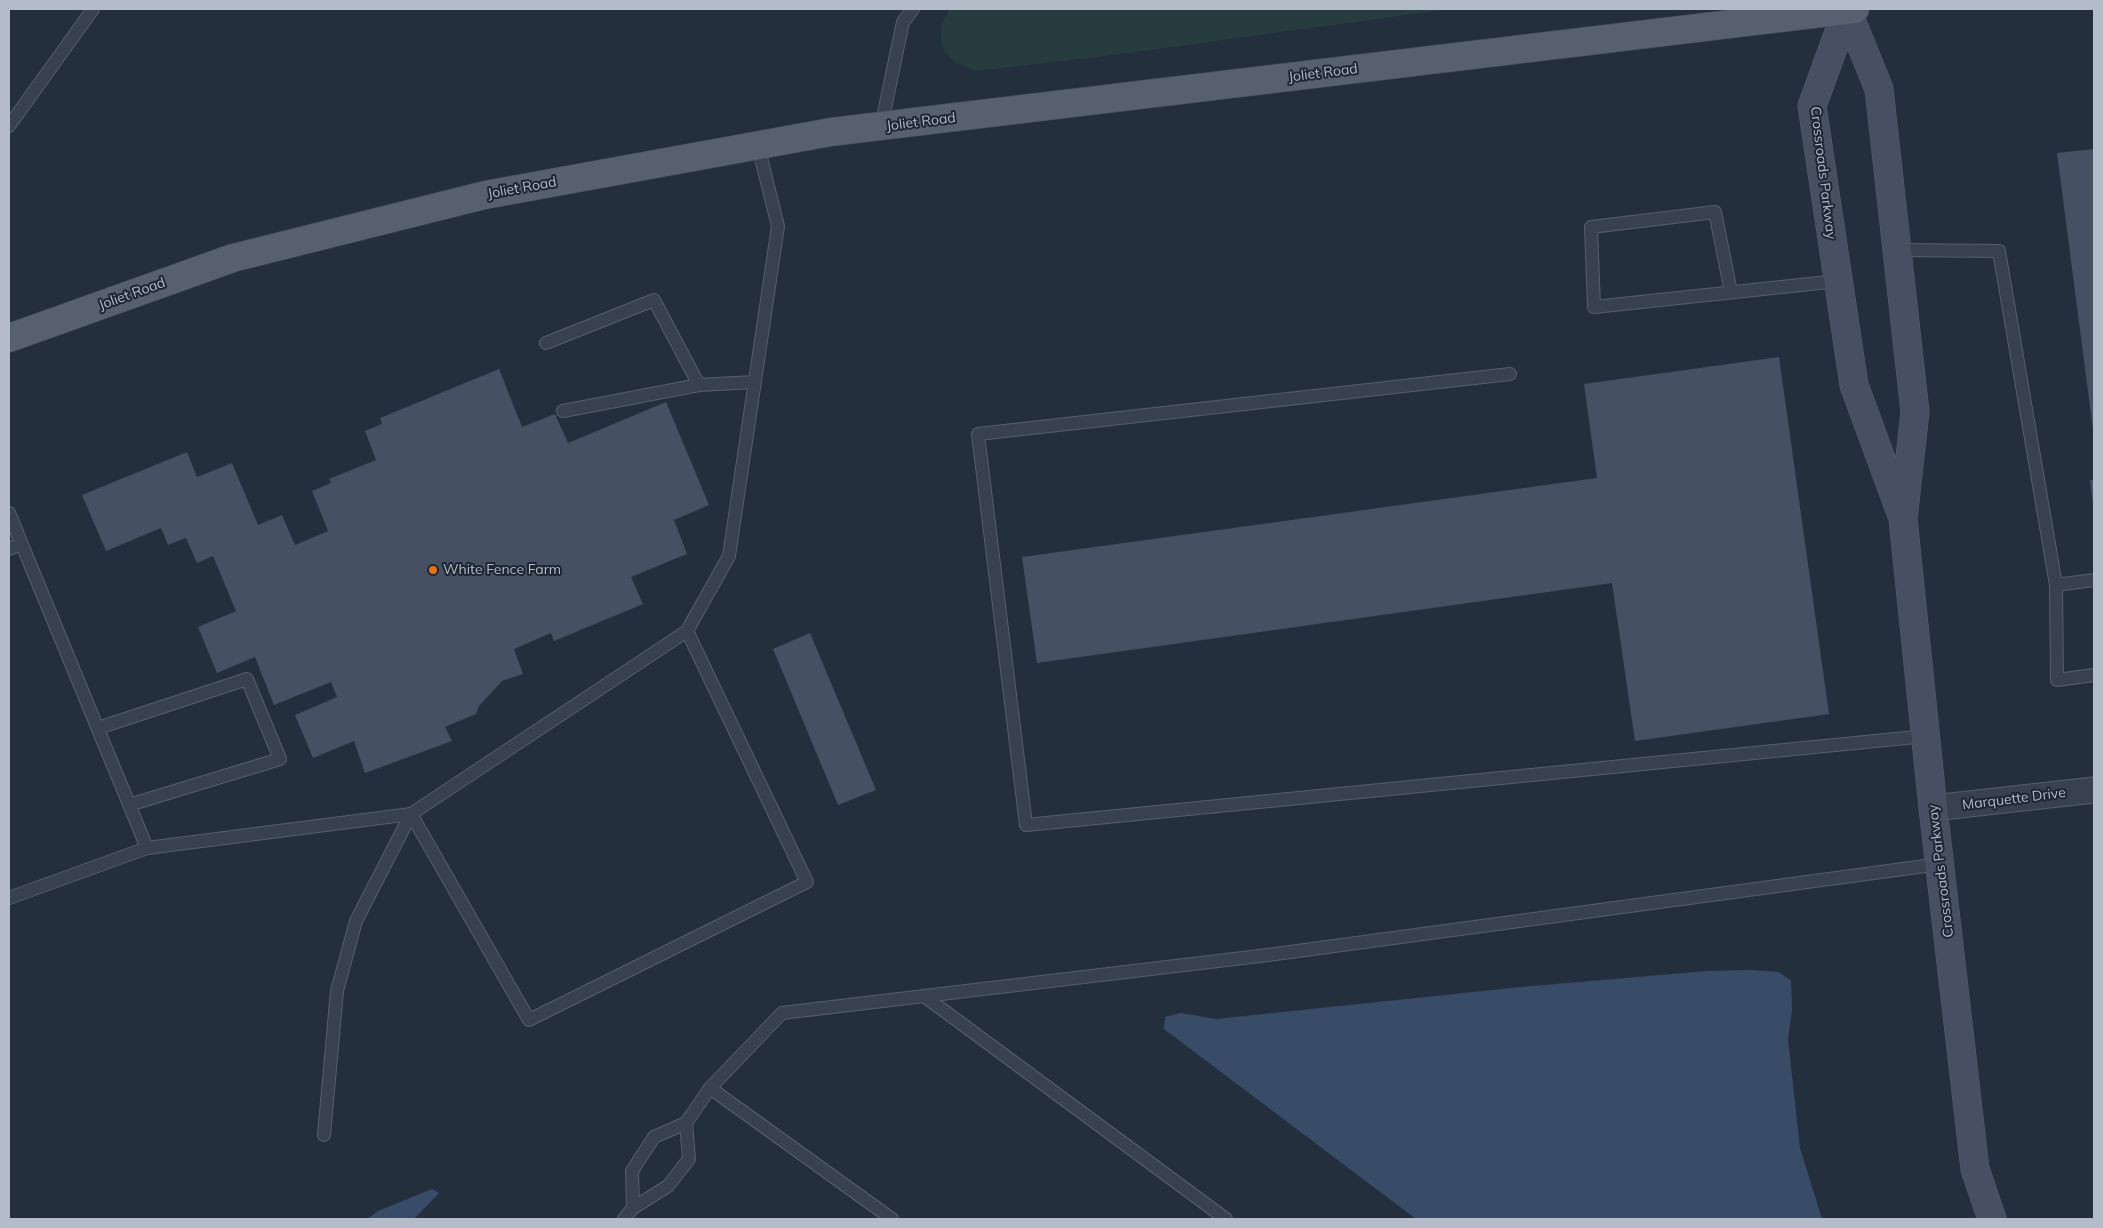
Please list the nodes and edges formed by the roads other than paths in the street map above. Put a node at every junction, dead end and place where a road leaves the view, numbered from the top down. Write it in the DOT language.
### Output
graph roads {
  1 [pos="93,9"];
  2 [pos="913,9"];
  3 [pos="1849,9"];
  4 [pos="9,126"];
  5 [pos="882,126"];
  6 [pos="758,146"];
  7 [pos="1897,250"];
  8 [pos="1838,281"];
  9 [pos="1731,292"];
  10 [pos="9,338"];
  11 [pos="546,343"];
  12 [pos="1510,374"];
  13 [pos="754,382"];
  14 [pos="699,385"];
  15 [pos="563,411"];
  16 [pos="9,513"];
  17 [pos="1903,519"];
  18 [pos="21,544"];
  19 [pos="9,549"];
  20 [pos="2094,580"];
  21 [pos="2056,585"];
  22 [pos="687,631"];
  23 [pos="2094,675"];
  24 [pos="98,728"];
  25 [pos="1926,736"];
  26 [pos="2094,790"];
  27 [pos="129,806"];
  28 [pos="1933,808"];
  29 [pos="411,814"];
  30 [pos="147,848"];
  31 [pos="1940,864"];
  32 [pos="9,898"];
  33 [pos="924,996"];
  34 [pos="710,1088"];
  35 [pos="686,1123"];
  36 [pos="324,1135"];
  37 [pos="633,1208"];
  38 [pos="624,1219"];
  39 [pos="892,1219"];
  40 [pos="1226,1219"];
  41 [pos="1992,1219"];
  1 -- 4 [label="lane"];
  2 -- 5 [label="lane"];
  3 -- 5 [label="main road, Joliet Road"];
  3 -- 7 [label="street, Crossroads Parkway"];
  3 -- 8 [label="street, Crossroads Parkway"];
  5 -- 6 [label="main road, Joliet Road"];
  6 -- 10 [label="main road, Joliet Road"];
  6 -- 13 [label="lane"];
  7 -- 17 [label="street, Crossroads Parkway"];
  7 -- 21 [label="lane"];
  8 -- 9 [label="lane"];
  8 -- 17 [label="street, Crossroads Parkway"];
  9 -- 9 [label="lane"];
  11 -- 14 [label="lane"];
  12 -- 25 [label="lane"];
  13 -- 14 [label="lane"];
  13 -- 22 [label="lane"];
  14 -- 15 [label="lane"];
  16 -- 18 [label="lane"];
  17 -- 25 [label="street, Crossroads Parkway"];
  18 -- 19 [label="lane"];
  18 -- 24 [label="lane"];
  20 -- 21 [label="lane"];
  21 -- 23 [label="lane"];
  22 -- 29 [label="lane"];
  22 -- 29 [label="lane"];
  24 -- 27 [label="lane"];
  24 -- 27 [label="lane"];
  25 -- 28 [label="street, Crossroads Parkway"];
  26 -- 28 [label="street, Marquette Drive"];
  27 -- 30 [label="lane"];
  28 -- 31 [label="street, Crossroads Parkway"];
  29 -- 30 [label="lane"];
  29 -- 36 [label="lane"];
  30 -- 32 [label="lane"];
  31 -- 33 [label="lane"];
  31 -- 41 [label="street, Crossroads Parkway"];
  33 -- 34 [label="lane"];
  33 -- 40 [label="lane"];
  34 -- 35 [label="lane"];
  34 -- 39 [label="lane"];
  35 -- 37 [label="lane"];
  35 -- 37 [label="lane"];
  37 -- 38 [label="lane"];
}
